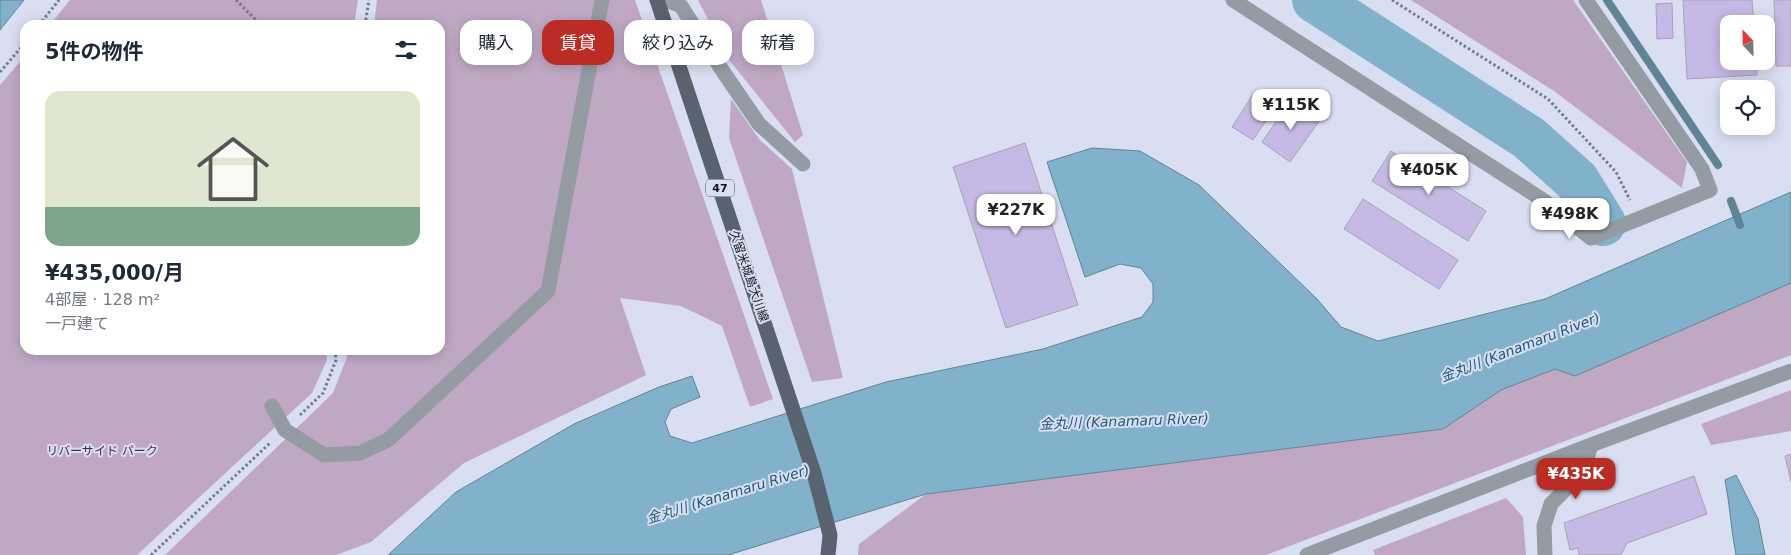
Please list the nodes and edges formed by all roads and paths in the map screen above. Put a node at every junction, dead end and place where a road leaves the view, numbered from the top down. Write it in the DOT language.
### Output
graph roads {
  1 [pos="59,0"];
  2 [pos="236,0"];
  3 [pos="369,0"];
  4 [pos="602,0"];
  5 [pos="657,0"];
  6 [pos="666,0"];
  7 [pos="1233,0"];
  8 [pos="1392,0"];
  9 [pos="1586,0"];
  10 [pos="44,20"];
  11 [pos="256,20"];
  12 [pos="366,20"];
  13 [pos="20,49"];
  14 [pos="0,72"];
  15 [pos="803,164"];
  16 [pos="1639,219"];
  17 [pos="336,355"];
  18 [pos="1791,371"];
  19 [pos="272,406"];
  20 [pos="284,430"];
  21 [pos="1591,446"];
  22 [pos="151,555"];
  23 [pos="828,555"];
  24 [pos="1307,555"];
  25 [pos="1546,555"];
  1 -- 10 [label="path"];
  2 -- 11 [label="path"];
  3 -- 12 [label="path"];
  4 -- 20 [label="street"];
  5 -- 23 [label="main road, 久留米城島大川線 / 47"];
  6 -- 15 [label="street"];
  7 -- 16 [label="street"];
  8 -- 16 [label="path"];
  9 -- 16 [label="street"];
  13 -- 14 [label="path"];
  17 -- 20 [label="path"];
  18 -- 21 [label="street"];
  19 -- 20 [label="street"];
  20 -- 22 [label="path"];
  21 -- 24 [label="street"];
  21 -- 25 [label="street"];
}
